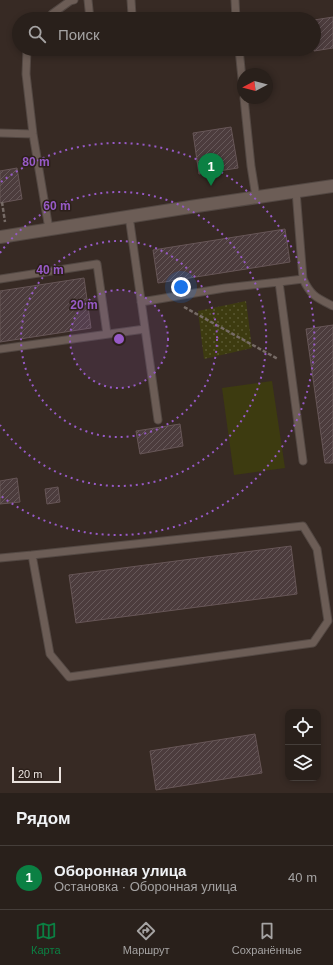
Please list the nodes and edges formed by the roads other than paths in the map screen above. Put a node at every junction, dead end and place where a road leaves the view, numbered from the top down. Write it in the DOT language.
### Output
graph roads {
  1 [pos="74,0"];
  2 [pos="88,0"];
  3 [pos="131,0"];
  4 [pos="235,0"];
  5 [pos="55,12"];
  6 [pos="89,12"];
  7 [pos="132,12"];
  8 [pos="236,12"];
  9 [pos="27,56"];
  10 [pos="240,56"];
  11 [pos="241,68"];
  12 [pos="245,104"];
  13 [pos="0,133"];
  14 [pos="33,134"];
  15 [pos="333,186"];
  16 [pos="296,192"];
  17 [pos="256,197"];
  18 [pos="129,216"];
  19 [pos="49,229"];
  20 [pos="4,236"];
  21 [pos="303,279"];
  22 [pos="0,280"];
  23 [pos="279,282"];
  24 [pos="141,302"];
  25 [pos="333,306"];
  26 [pos="145,329"];
  27 [pos="107,334"];
  28 [pos="0,349"];
  29 [pos="158,420"];
  30 [pos="303,461"];
  31 [pos="32,555"];
  32 [pos="0,558"];
  1 -- 5 [label="lane"];
  2 -- 6 [label="lane"];
  3 -- 7 [label="lane"];
  4 -- 8 [label="lane"];
  9 -- 14 [label="lane"];
  10 -- 11 [label="lane"];
  12 -- 17 [label="lane"];
  13 -- 14 [label="lane"];
  14 -- 19 [label="lane"];
  15 -- 16 [label="street"];
  16 -- 17 [label="street"];
  16 -- 21 [label="lane"];
  17 -- 18 [label="street"];
  18 -- 19 [label="street"];
  18 -- 24 [label="lane"];
  19 -- 20 [label="street"];
  21 -- 23 [label="lane"];
  21 -- 25 [label="lane"];
  22 -- 27 [label="lane"];
  23 -- 24 [label="lane"];
  23 -- 30 [label="lane"];
  24 -- 26 [label="lane"];
  26 -- 27 [label="lane"];
  26 -- 29 [label="lane"];
  27 -- 28 [label="lane"];
  31 -- 31 [label="lane"];
  31 -- 32 [label="lane"];
}
